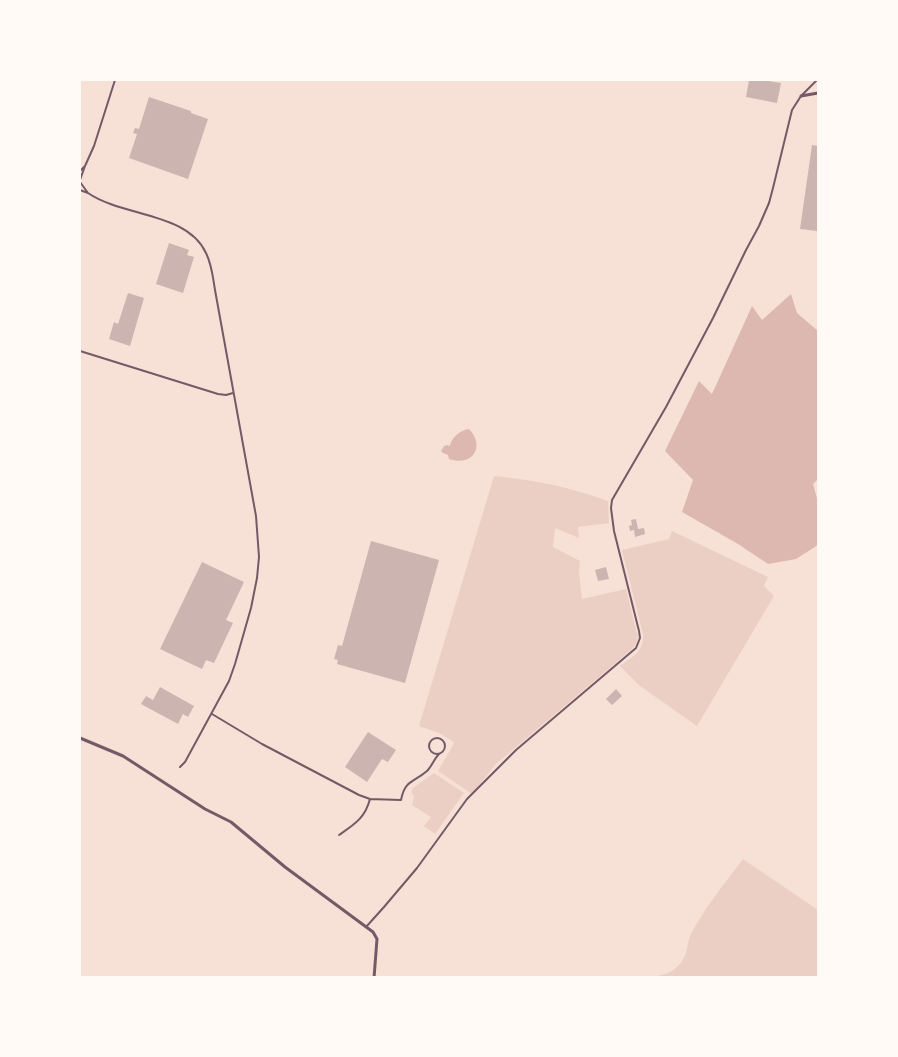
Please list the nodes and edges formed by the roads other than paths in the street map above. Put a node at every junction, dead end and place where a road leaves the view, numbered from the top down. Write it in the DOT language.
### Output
graph roads {
  1 [pos="115,80"];
  2 [pos="817,80"];
  3 [pos="819,93"];
  4 [pos="801,96"];
  5 [pos="85,166"];
  6 [pos="80,171"];
  7 [pos="80,182"];
  8 [pos="80,190"];
  9 [pos="88,193"];
  10 [pos="80,351"];
  11 [pos="233,393"];
  12 [pos="212,714"];
  13 [pos="80,738"];
  14 [pos="432,753"];
  15 [pos="439,754"];
  16 [pos="433,760"];
  17 [pos="180,767"];
  18 [pos="370,799"];
  19 [pos="339,835"];
  20 [pos="366,927"];
  21 [pos="374,978"];
  1 -- 5 [label="street"];
  2 -- 4 [label="street"];
  3 -- 4 [label="street"];
  4 -- 20 [label="street"];
  5 -- 6 [label="street"];
  5 -- 7 [label="street"];
  7 -- 9 [label="street"];
  8 -- 9 [label="street"];
  9 -- 11 [label="street"];
  10 -- 11 [label="street"];
  11 -- 12 [label="street"];
  12 -- 17 [label="street"];
  12 -- 18 [label="street"];
  13 -- 20 [label="street"];
  14 -- 15 [label="street"];
  14 -- 15 [label="street"];
  14 -- 16 [label="street"];
  15 -- 16 [label="street"];
  16 -- 18 [label="street"];
  18 -- 19 [label="street"];
  20 -- 21 [label="street"];
}
